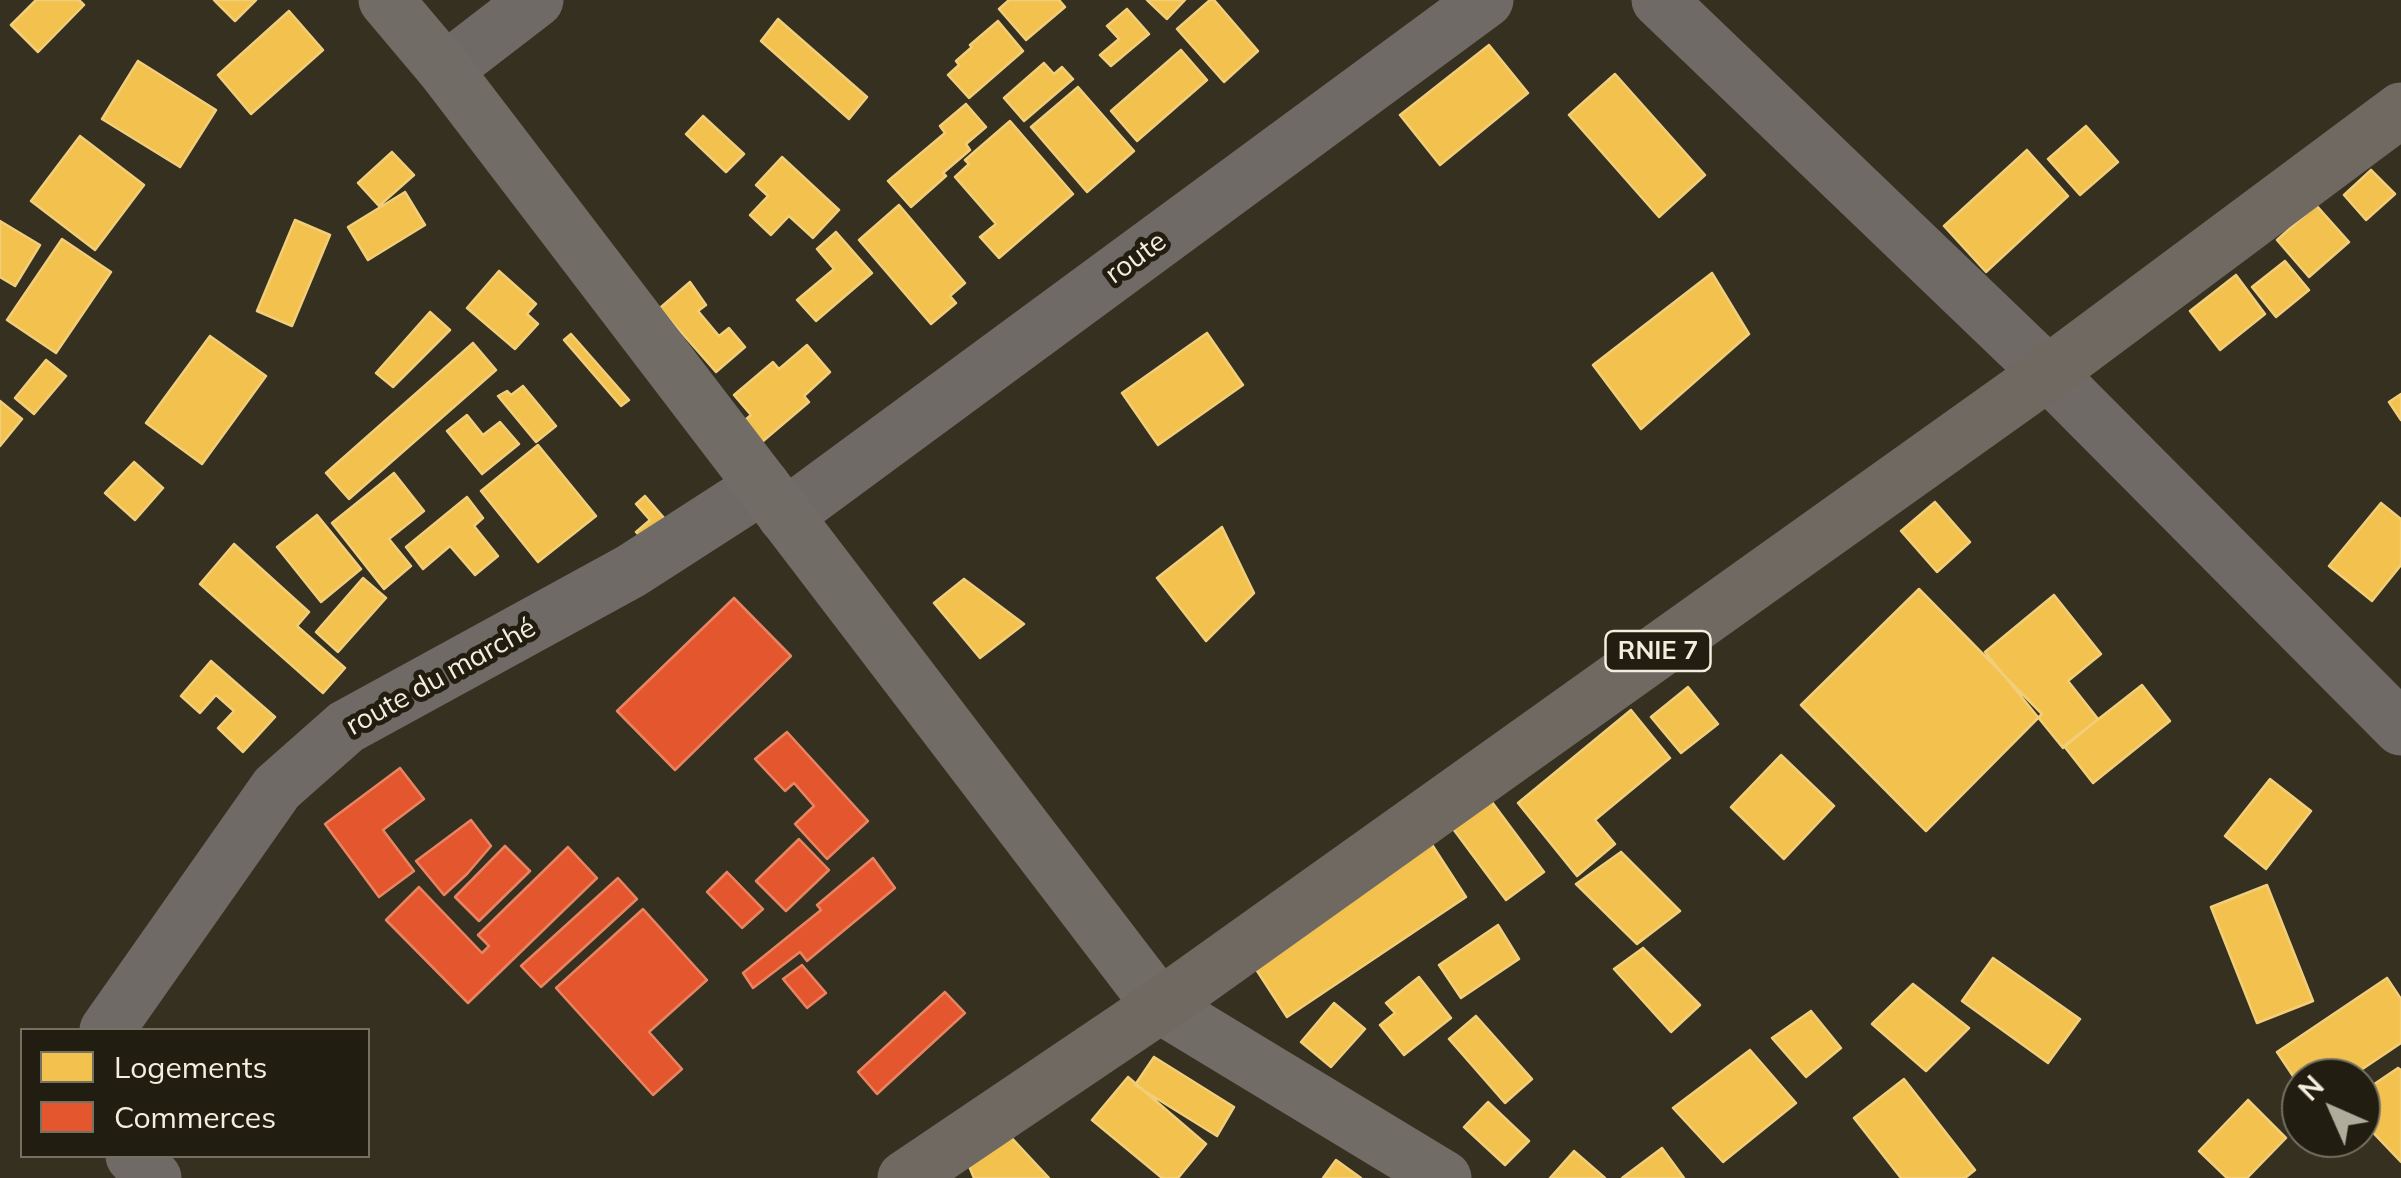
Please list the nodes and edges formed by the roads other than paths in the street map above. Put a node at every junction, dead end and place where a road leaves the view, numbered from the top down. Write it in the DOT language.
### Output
graph roads {
  1 [pos="386,0"];
  2 [pos="536,0"];
  3 [pos="1486,0"];
  4 [pos="1659,0"];
  5 [pos="445,70"];
  6 [pos="2401,110"];
  7 [pos="2048,374"];
  8 [pos="774,501"];
  9 [pos="2401,728"];
  10 [pos="1160,1006"];
  11 [pos="108,1028"];
  12 [pos="135,1158"];
  13 [pos="154,1178"];
  14 [pos="905,1178"];
  15 [pos="1444,1178"];
  1 -- 5 [label="street"];
  2 -- 5 [label="street"];
  3 -- 8 [label="street, route"];
  4 -- 7 [label="street"];
  5 -- 8 [label="street"];
  6 -- 7 [label="main road, RNIE 7"];
  7 -- 9 [label="street"];
  7 -- 10 [label="main road, RNIE 7"];
  8 -- 10 [label="street"];
  8 -- 11 [label="street, route du marché"];
  10 -- 14 [label="main road, RNIE 7"];
  10 -- 15 [label="street"];
  12 -- 13 [label="street"];
}
